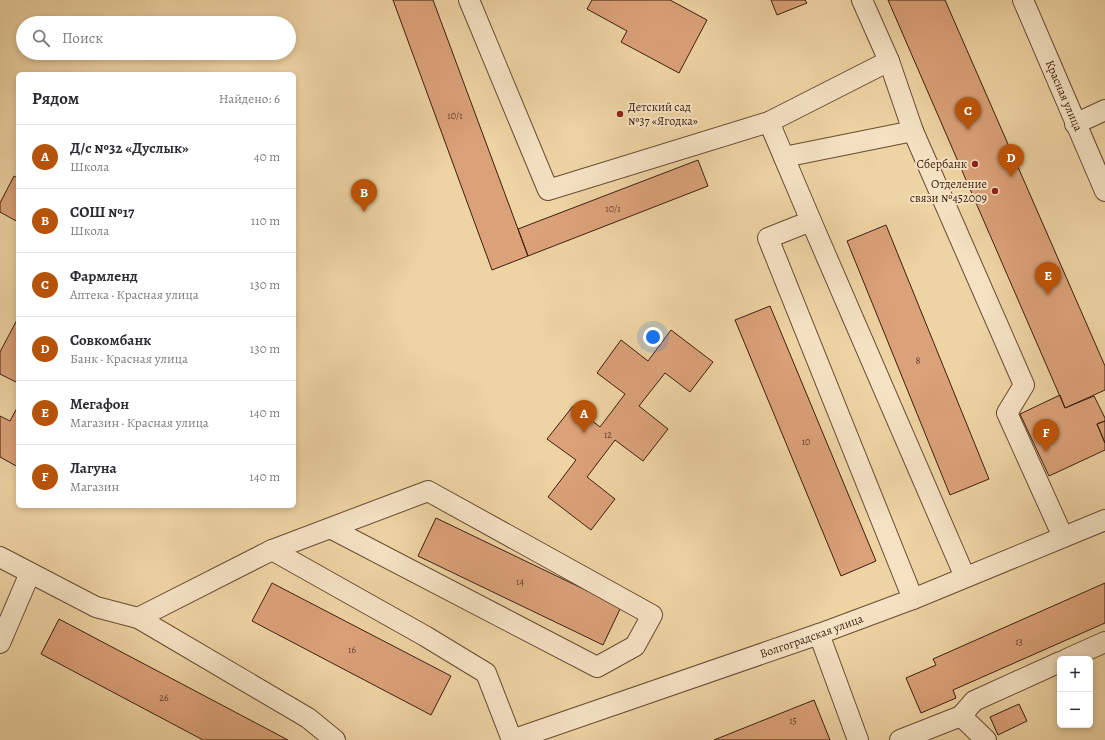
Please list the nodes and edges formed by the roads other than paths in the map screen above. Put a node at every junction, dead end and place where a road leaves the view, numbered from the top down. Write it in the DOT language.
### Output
graph roads {
  1 [pos="470,0"];
  2 [pos="862,0"];
  3 [pos="1023,0"];
  4 [pos="889,61"];
  5 [pos="1105,110"];
  6 [pos="769,122"];
  7 [pos="1075,124"];
  8 [pos="913,131"];
  9 [pos="784,157"];
  10 [pos="1105,191"];
  11 [pos="811,222"];
  12 [pos="1105,520"];
  13 [pos="330,528"];
  14 [pos="1063,537"];
  15 [pos="272,550"];
  16 [pos="0,557"];
  17 [pos="30,573"];
  18 [pos="965,577"];
  19 [pos="913,598"];
  20 [pos="138,618"];
  21 [pos="819,634"];
  22 [pos="1105,642"];
  23 [pos="0,643"];
  24 [pos="1074,656"];
  25 [pos="1057,663"];
  26 [pos="961,716"];
  27 [pos="517,739"];
  28 [pos="335,740"];
  29 [pos="858,740"];
  30 [pos="900,740"];
  31 [pos="986,740"];
  1 -- 6 [label="street"];
  2 -- 4 [label="street"];
  3 -- 7 [label="street, Красная улица"];
  4 -- 6 [label="street"];
  4 -- 8 [label="street"];
  5 -- 7 [label="street"];
  6 -- 9 [label="street"];
  7 -- 10 [label="street, Красная улица"];
  8 -- 9 [label="street"];
  8 -- 14 [label="street"];
  9 -- 11 [label="street"];
  11 -- 18 [label="street"];
  11 -- 19 [label="street"];
  12 -- 14 [label="street, Волгоградская улица"];
  13 -- 13 [label="street"];
  13 -- 15 [label="street"];
  14 -- 18 [label="street, Волгоградская улица"];
  15 -- 20 [label="street"];
  15 -- 27 [label="street"];
  16 -- 17 [label="street"];
  17 -- 20 [label="street"];
  17 -- 23 [label="street"];
  18 -- 19 [label="street, Волгоградская улица"];
  19 -- 21 [label="street, Волгоградская улица"];
  20 -- 28 [label="street"];
  21 -- 27 [label="street, Волгоградская улица"];
  21 -- 29 [label="street"];
  22 -- 24 [label="street"];
  25 -- 26 [label="street"];
  26 -- 30 [label="street"];
  26 -- 31 [label="street"];
}
